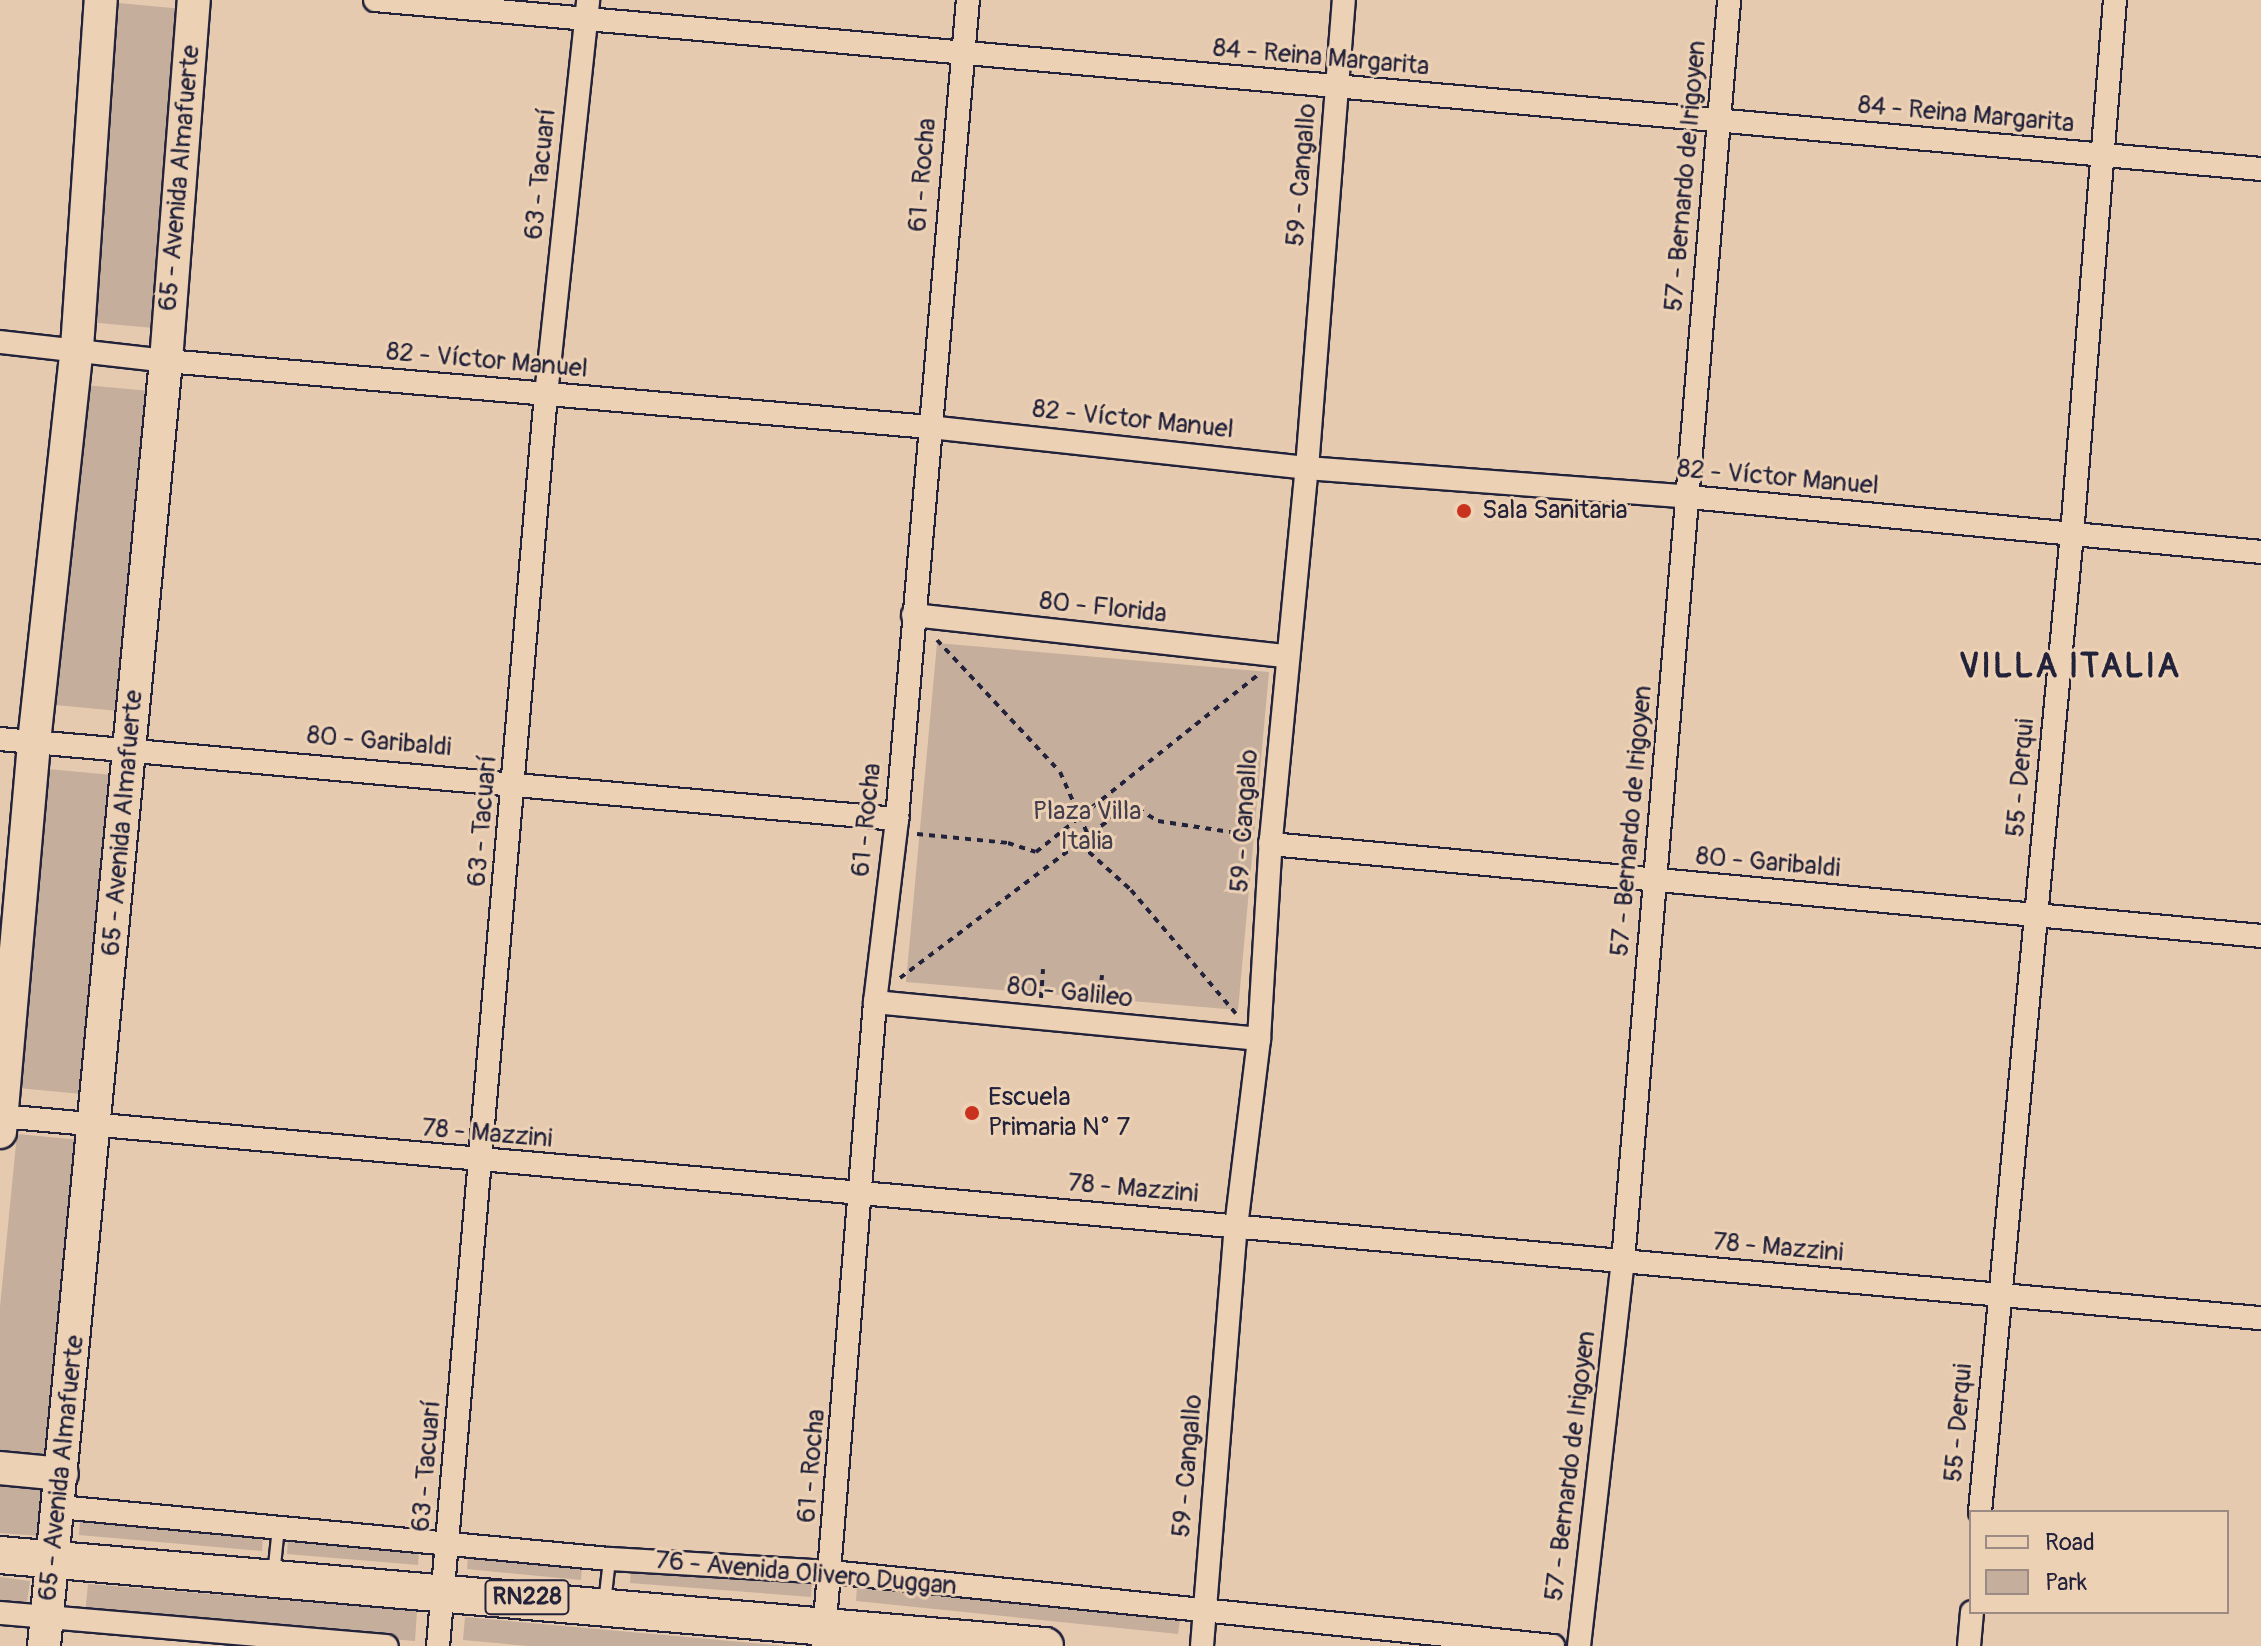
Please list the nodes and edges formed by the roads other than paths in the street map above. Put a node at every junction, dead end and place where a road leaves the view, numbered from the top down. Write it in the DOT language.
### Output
graph roads {
  1 [pos="101,0"];
  2 [pos="194,0"];
  3 [pos="375,0"];
  4 [pos="968,0"];
  5 [pos="1344,0"];
  6 [pos="1729,0"];
  7 [pos="2115,0"];
  8 [pos="587,9"];
  9 [pos="962,52"];
  10 [pos="1337,89"];
  11 [pos="1717,122"];
  12 [pos="2099,155"];
  13 [pos="2261,169"];
  14 [pos="0,342"];
  15 [pos="77,348"];
  16 [pos="166,361"];
  17 [pos="546,395"];
  18 [pos="930,427"];
  19 [pos="1307,468"];
  20 [pos="1689,497"];
  21 [pos="2072,534"];
  22 [pos="2261,552"];
  23 [pos="913,615"];
  24 [pos="1285,656"];
  25 [pos="0,739"];
  26 [pos="34,742"];
  27 [pos="130,748"];
  28 [pos="515,782"];
  29 [pos="896,825"];
  30 [pos="1270,841"];
  31 [pos="1655,881"];
  32 [pos="2036,915"];
  33 [pos="2261,936"];
  34 [pos="875,1002"];
  35 [pos="1259,1039"];
  36 [pos="0,1121"];
  37 [pos="95,1126"];
  38 [pos="482,1162"];
  39 [pos="863,1193"];
  40 [pos="1236,1227"];
  41 [pos="1623,1261"];
  42 [pos="1998,1297"];
  43 [pos="2261,1318"];
  44 [pos="0,1468"];
  45 [pos="62,1474"];
  46 [pos="59,1507"];
  47 [pos="1980,1510"];
  48 [pos="278,1527"];
  49 [pos="448,1544"];
  50 [pos="0,1555"];
  51 [pos="609,1559"];
  52 [pos="52,1561"];
  53 [pos="831,1572"];
  54 [pos="273,1575"];
  55 [pos="441,1590"];
  56 [pos="604,1604"];
  57 [pos="1203,1612"];
  58 [pos="0,1613"];
  59 [pos="1972,1614"];
  60 [pos="45,1632"];
  61 [pos="824,1637"];
  62 [pos="387,1646"];
  63 [pos="438,1646"];
  64 [pos="1045,1646"];
  65 [pos="1202,1646"];
  66 [pos="1553,1646"];
  67 [pos="1579,1646"];
  68 [pos="1969,1646"];
  1 -- 15 [label="main road"];
  2 -- 16 [label="main road, 65 - Avenida Almafuerte"];
  3 -- 8 [label="street, 84 - Reina Margarita"];
  4 -- 9 [label="street, 61 - Rocha"];
  5 -- 10 [label="street, 59 - Cangallo"];
  6 -- 11 [label="street, 57 - Bernardo de Irigoyen"];
  7 -- 12 [label="street, 55 - Derqui"];
  8 -- 9 [label="street, 84 - Reina Margarita"];
  8 -- 17 [label="street, 63 - Tacuarí"];
  9 -- 10 [label="street, 84 - Reina Margarita"];
  9 -- 18 [label="street, 61 - Rocha"];
  10 -- 11 [label="street, 84 - Reina Margarita"];
  10 -- 19 [label="street, 59 - Cangallo"];
  11 -- 12 [label="street, 84 - Reina Margarita"];
  11 -- 20 [label="street, 57 - Bernardo de Irigoyen"];
  12 -- 13 [label="street, 84 - Reina Margarita"];
  12 -- 21 [label="street, 55 - Derqui"];
  14 -- 15 [label="street, 82 - Víctor Manuel"];
  15 -- 16 [label="street, 82 - Víctor Manuel"];
  15 -- 26 [label="main road"];
  16 -- 17 [label="street, 82 - Víctor Manuel"];
  16 -- 27 [label="main road, 65 - Avenida Almafuerte"];
  17 -- 18 [label="street, 82 - Víctor Manuel"];
  17 -- 28 [label="street, 63 - Tacuarí"];
  18 -- 19 [label="street, 82 - Víctor Manuel"];
  18 -- 23 [label="street, 61 - Rocha"];
  19 -- 20 [label="street, 82 - Víctor Manuel"];
  19 -- 24 [label="street, 59 - Cangallo"];
  20 -- 21 [label="street, 82 - Víctor Manuel"];
  20 -- 31 [label="street, 57 - Bernardo de Irigoyen"];
  21 -- 22 [label="street, 82 - Víctor Manuel"];
  21 -- 32 [label="street, 55 - Derqui"];
  23 -- 24 [label="street, 80 - Florida"];
  23 -- 29 [label="street, 61 - Rocha"];
  24 -- 30 [label="street, 59 - Cangallo"];
  25 -- 26 [label="street, 80 - Garibaldi"];
  26 -- 27 [label="street, 80 - Garibaldi"];
  26 -- 36 [label="main road"];
  27 -- 28 [label="street, 80 - Garibaldi"];
  27 -- 37 [label="main road, 65 - Avenida Almafuerte"];
  28 -- 29 [label="street, 80 - Garibaldi"];
  28 -- 38 [label="street, 63 - Tacuarí"];
  29 -- 34 [label="street, 61 - Rocha"];
  30 -- 31 [label="street, 80 - Garibaldi"];
  30 -- 35 [label="street, 59 - Cangallo"];
  31 -- 32 [label="street, 80 - Garibaldi"];
  31 -- 41 [label="street, 57 - Bernardo de Irigoyen"];
  32 -- 33 [label="street, 80 - Garibaldi"];
  32 -- 42 [label="street, 55 - Derqui"];
  34 -- 35 [label="street, 80 - Galileo"];
  34 -- 39 [label="street, 61 - Rocha"];
  35 -- 40 [label="street, 59 - Cangallo"];
  36 -- 37 [label="street, 78 - Mazzini"];
  37 -- 38 [label="street, 78 - Mazzini"];
  37 -- 45 [label="main road, 65 - Avenida Almafuerte"];
  38 -- 39 [label="street, 78 - Mazzini"];
  38 -- 49 [label="street, 63 - Tacuarí"];
  39 -- 40 [label="street, 78 - Mazzini"];
  39 -- 53 [label="street, 61 - Rocha"];
  40 -- 41 [label="street, 78 - Mazzini"];
  40 -- 57 [label="street, 59 - Cangallo"];
  41 -- 42 [label="street, 78 - Mazzini"];
  41 -- 67 [label="street, 57 - Bernardo de Irigoyen"];
  42 -- 43 [label="street, 78 - Mazzini"];
  42 -- 47 [label="street, 55 - Derqui"];
  44 -- 45 [label="main road"];
  45 -- 46 [label="main road, 65 - Avenida Almafuerte"];
  46 -- 48 [label="street, 76 - Avenida Olivero Duggan"];
  46 -- 52 [label="main road, 65 - Avenida Almafuerte"];
  48 -- 49 [label="street, 76 - Avenida Olivero Duggan"];
  48 -- 54 [label="lane"];
  49 -- 51 [label="street, 76 - Avenida Olivero Duggan"];
  49 -- 55 [label="street, 63 - Tacuarí"];
  50 -- 52 [label="highway, 76 - Avenida Olivero Duggan / RN228"];
  51 -- 53 [label="street, 76 - Avenida Olivero Duggan"];
  51 -- 56 [label="lane"];
  52 -- 54 [label="highway, 76 - Avenida Olivero Duggan / RN228"];
  52 -- 60 [label="main road, 65 - Avenida Almafuerte"];
  53 -- 57 [label="street, 76 - Avenida Olivero Duggan"];
  53 -- 61 [label="street, 61 - Rocha"];
  54 -- 55 [label="highway, 76 - Avenida Olivero Duggan / RN228"];
  55 -- 56 [label="highway, 76 - Avenida Olivero Duggan / RN228"];
  55 -- 63 [label="street, 63 - Tacuarí"];
  56 -- 61 [label="highway, 76 - Avenida Olivero Duggan / RN228"];
  57 -- 65 [label="street, 59 - Cangallo"];
  57 -- 66 [label="street, 76 - Avenida Olivero Duggan"];
  58 -- 60 [label="street"];
  59 -- 68 [label="street"];
  60 -- 62 [label="street"];
  61 -- 64 [label="highway, 76 - Avenida Olivero Duggan / RN228"];
}
